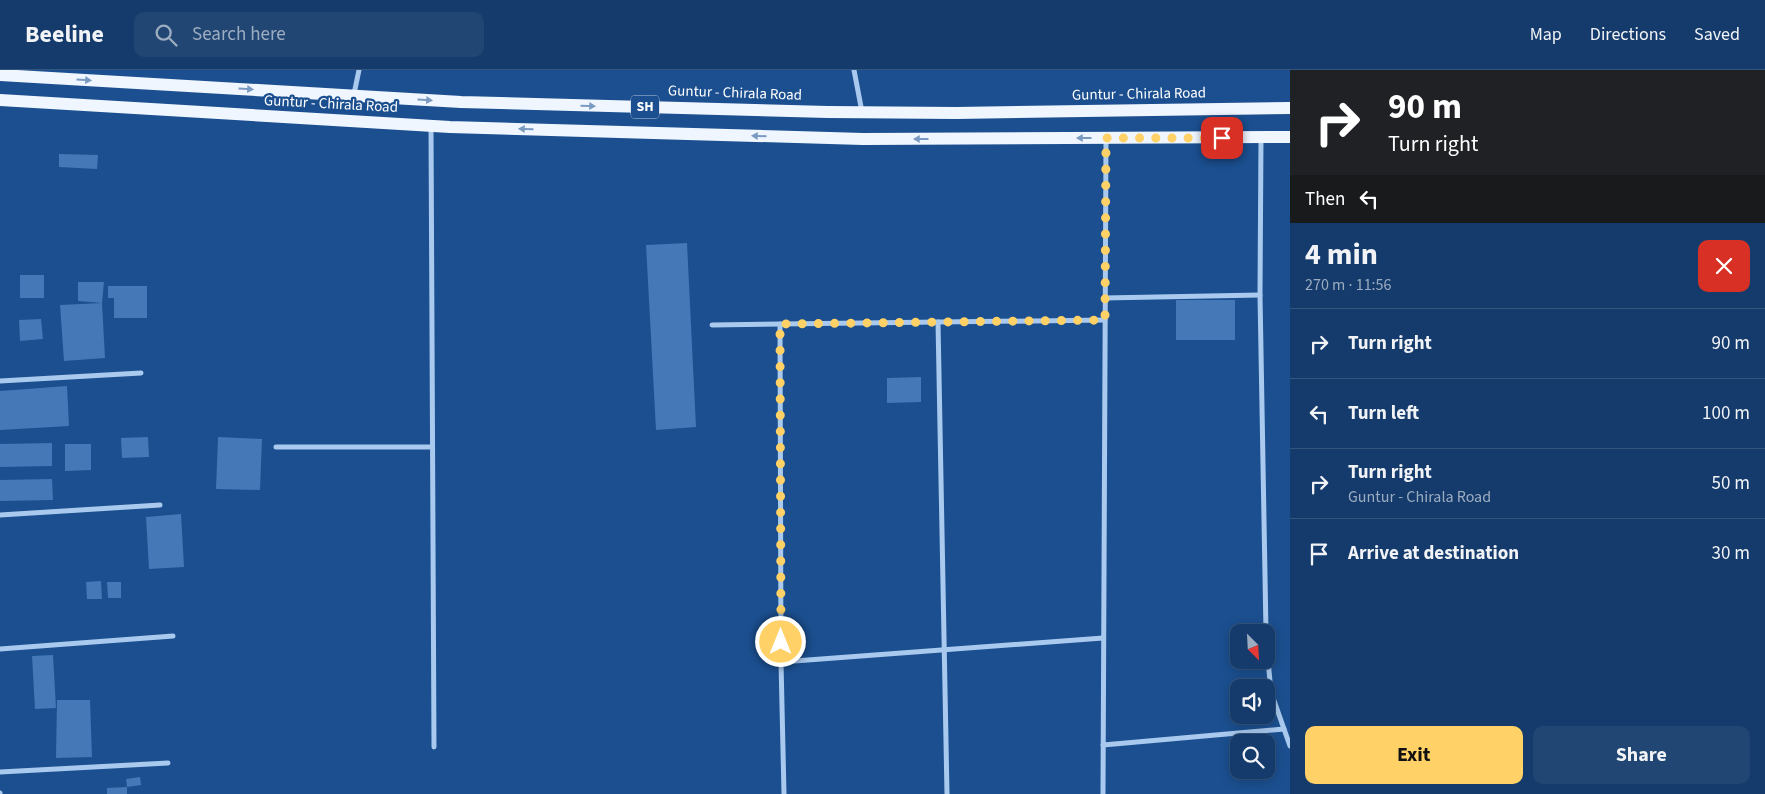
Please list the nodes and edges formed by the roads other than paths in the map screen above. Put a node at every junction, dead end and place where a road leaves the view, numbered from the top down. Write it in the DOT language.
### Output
graph roads {
  1 [pos="359,70"];
  2 [pos="854,70"];
  3 [pos="55,74"];
  4 [pos="0,75"];
  5 [pos="354,95"];
  6 [pos="0,100"];
  7 [pos="1290,108"];
  8 [pos="862,113"];
  9 [pos="431,126"];
  10 [pos="1290,137"];
  11 [pos="1106,138"];
  12 [pos="1261,138"];
  13 [pos="1260,295"];
  14 [pos="1104,298"];
  15 [pos="1105,320"];
  16 [pos="938,322"];
  17 [pos="712,324"];
  18 [pos="780,324"];
  19 [pos="141,373"];
  20 [pos="0,381"];
  21 [pos="276,447"];
  22 [pos="432,447"];
  23 [pos="160,505"];
  24 [pos="0,515"];
  25 [pos="1266,624"];
  26 [pos="173,636"];
  27 [pos="1103,638"];
  28 [pos="0,649"];
  29 [pos="945,650"];
  30 [pos="781,662"];
  31 [pos="1269,669"];
  32 [pos="1284,729"];
  33 [pos="1103,745"];
  34 [pos="1290,746"];
  35 [pos="434,747"];
  36 [pos="168,763"];
  37 [pos="0,772"];
  38 [pos="784,794"];
  39 [pos="947,794"];
  40 [pos="1103,794"];
  1 -- 5 [label="street"];
  2 -- 8 [label="street"];
  3 -- 4 [label="main road, Guntur - Chirala Road / SH"];
  3 -- 5 [label="main road, Guntur - Chirala Road / SH, one-way"];
  5 -- 8 [label="main road, Guntur - Chirala Road / SH, one-way"];
  6 -- 9 [label="main road, Guntur - Chirala Road / SH"];
  7 -- 8 [label="main road, Guntur - Chirala Road / SH"];
  11 -- 9 [label="main road, Guntur - Chirala Road / SH, one-way"];
  9 -- 22 [label="street"];
  10 -- 12 [label="main road, Guntur - Chirala Road / SH"];
  11 -- 12 [label="main road, Guntur - Chirala Road / SH"];
  11 -- 14 [label="street"];
  12 -- 13 [label="street"];
  13 -- 14 [label="street"];
  13 -- 25 [label="street"];
  14 -- 15 [label="street"];
  15 -- 16 [label="street"];
  15 -- 27 [label="street"];
  16 -- 18 [label="street"];
  16 -- 29 [label="street"];
  17 -- 18 [label="street"];
  18 -- 30 [label="street"];
  19 -- 20 [label="street"];
  21 -- 22 [label="street"];
  22 -- 35 [label="street"];
  23 -- 24 [label="street"];
  26 -- 28 [label="street"];
  27 -- 29 [label="street"];
  27 -- 33 [label="street"];
  29 -- 30 [label="street"];
  29 -- 39 [label="street"];
  30 -- 38 [label="street"];
  31 -- 32 [label="street"];
  32 -- 33 [label="street"];
  32 -- 34 [label="street"];
  33 -- 40 [label="street"];
  36 -- 37 [label="street"];
}
